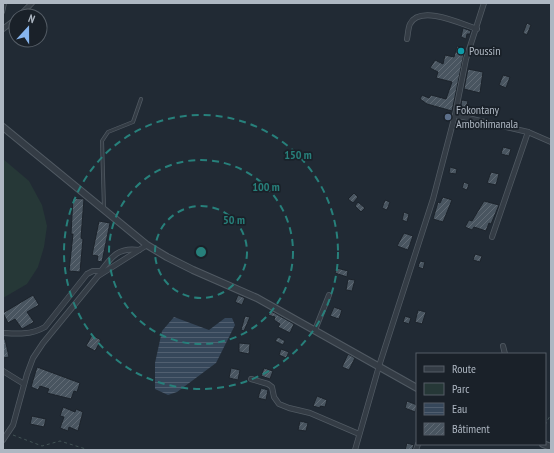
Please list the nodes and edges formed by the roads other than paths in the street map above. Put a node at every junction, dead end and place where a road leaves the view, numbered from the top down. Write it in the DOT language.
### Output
graph roads {
  1 [pos="5,3"];
  2 [pos="484,3"];
  3 [pos="3,12"];
  4 [pos="477,29"];
  5 [pos="408,39"];
  6 [pos="141,99"];
  7 [pos="455,115"];
  8 [pos="3,127"];
  9 [pos="528,132"];
  10 [pos="551,142"];
  11 [pos="104,210"];
  12 [pos="492,237"];
  13 [pos="147,244"];
  14 [pos="139,250"];
  15 [pos="102,270"];
  16 [pos="329,295"];
  17 [pos="315,330"];
  18 [pos="3,333"];
  19 [pos="503,346"];
  20 [pos="505,353"];
  21 [pos="379,366"];
  22 [pos="3,371"];
  23 [pos="250,379"];
  24 [pos="24,384"];
  25 [pos="416,387"];
  26 [pos="359,434"];
  27 [pos="3,440"];
  28 [pos="355,450"];
  1 -- 3 [label="lane"];
  2 -- 4 [label="street"];
  4 -- 5 [label="street"];
  4 -- 7 [label="street"];
  6 -- 11 [label="lane"];
  7 -- 9 [label="street"];
  7 -- 21 [label="street"];
  8 -- 11 [label="street"];
  9 -- 10 [label="street"];
  9 -- 12 [label="street"];
  11 -- 13 [label="street"];
  13 -- 14 [label="street"];
  13 -- 17 [label="street"];
  14 -- 15 [label="street"];
  14 -- 15 [label="street"];
  15 -- 18 [label="street"];
  15 -- 24 [label="street"];
  16 -- 17 [label="street"];
  17 -- 21 [label="street"];
  19 -- 20 [label="street"];
  21 -- 25 [label="street"];
  21 -- 26 [label="street"];
  22 -- 24 [label="street"];
  23 -- 26 [label="street"];
  24 -- 27 [label="street"];
  26 -- 28 [label="street"];
}
